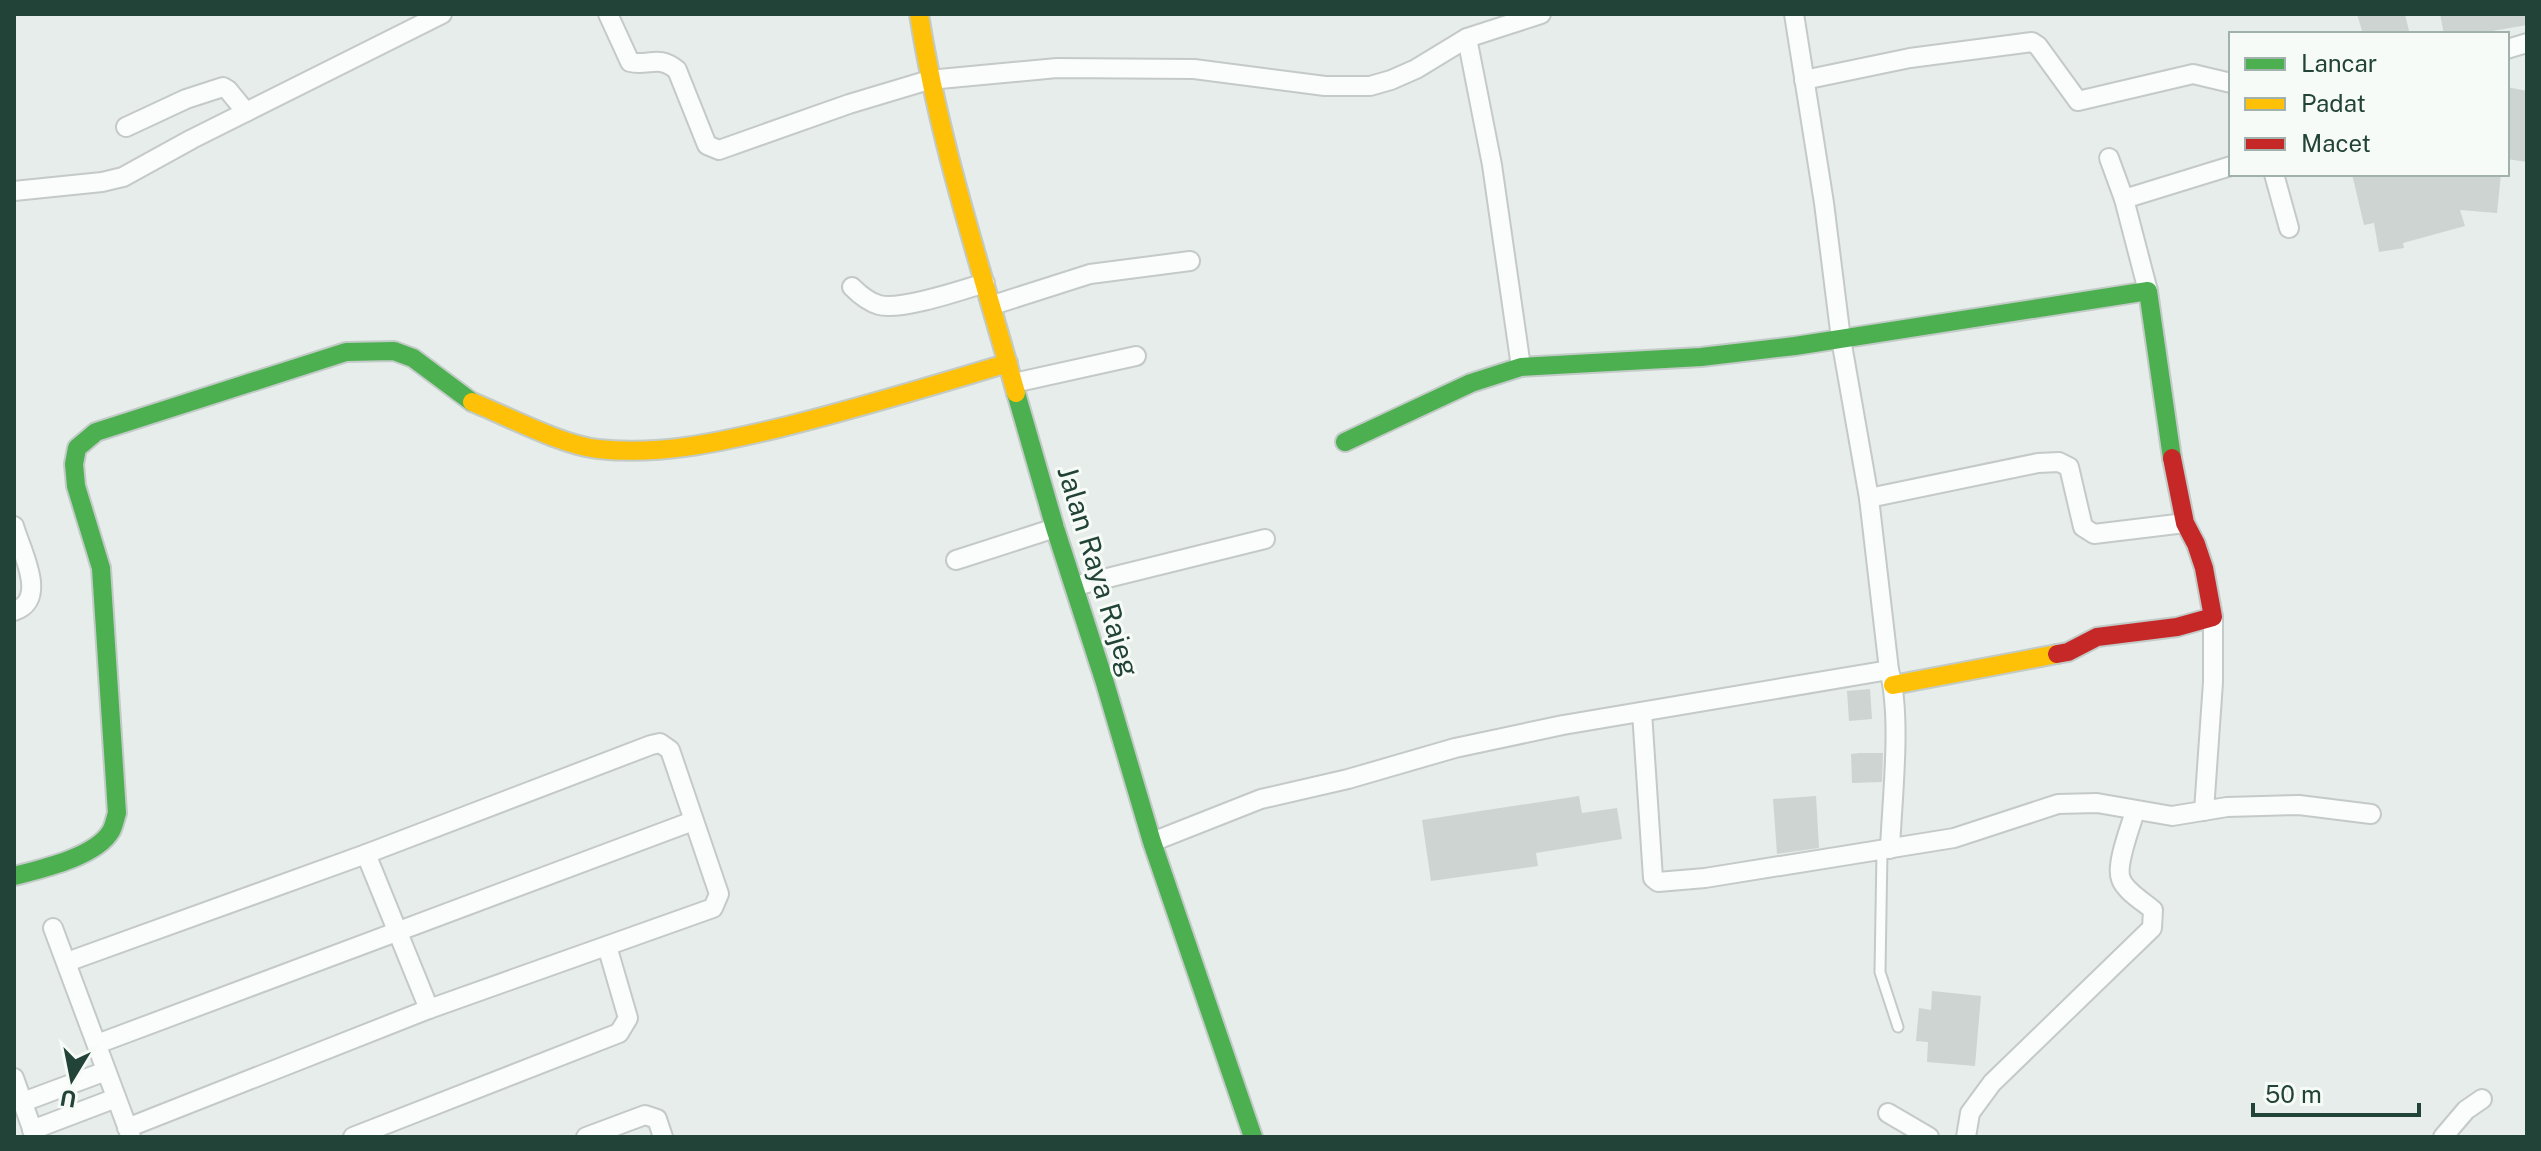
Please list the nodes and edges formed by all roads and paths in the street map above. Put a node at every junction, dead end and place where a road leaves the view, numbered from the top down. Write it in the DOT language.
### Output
graph roads {
  1 [pos="442,14"];
  2 [pos="608,14"];
  3 [pos="919,14"];
  4 [pos="1541,14"];
  5 [pos="1794,14"];
  6 [pos="1467,38"];
  7 [pos="929,80"];
  8 [pos="1804,80"];
  9 [pos="2229,83"];
  10 [pos="246,112"];
  11 [pos="126,127"];
  12 [pos="2109,158"];
  13 [pos="2229,167"];
  14 [pos="2275,176"];
  15 [pos="14,191"];
  16 [pos="2124,199"];
  17 [pos="2289,228"];
  18 [pos="1190,261"];
  19 [pos="985,283"];
  20 [pos="852,287"];
  21 [pos="2148,291"];
  22 [pos="993,305"];
  23 [pos="1841,339"];
  24 [pos="1136,356"];
  25 [pos="1008,363"];
  26 [pos="1521,367"];
  27 [pos="1014,383"];
  28 [pos="1345,442"];
  29 [pos="1869,498"];
  30 [pos="2185,523"];
  31 [pos="14,526"];
  32 [pos="1055,528"];
  33 [pos="1265,539"];
  34 [pos="956,560"];
  35 [pos="1075,586"];
  36 [pos="14,611"];
  37 [pos="2213,617"];
  38 [pos="1891,677"];
  39 [pos="1642,712"];
  40 [pos="2135,811"];
  41 [pos="2204,811"];
  42 [pos="2371,814"];
  43 [pos="693,821"];
  44 [pos="1152,842"];
  45 [pos="1886,850"];
  46 [pos="366,854"];
  47 [pos="14,876"];
  48 [pos="53,928"];
  49 [pos="399,932"];
  50 [pos="607,946"];
  51 [pos="67,962"];
  52 [pos="429,1009"];
  53 [pos="1898,1027"];
  54 [pos="97,1044"];
  55 [pos="106,1071"];
  56 [pos="14,1078"];
  57 [pos="116,1098"];
  58 [pos="2482,1099"];
  59 [pos="23,1102"];
  60 [pos="1888,1113"];
  61 [pos="129,1132"];
  62 [pos="34,1133"];
  63 [pos="353,1137"];
  64 [pos="586,1137"];
  65 [pos="663,1137"];
  66 [pos="1253,1137"];
  67 [pos="1929,1137"];
  68 [pos="1966,1137"];
  69 [pos="2443,1137"];
  1 -- 10 [label="street"];
  2 -- 7 [label="street"];
  3 -- 7 [label="street, Jalan Raya Rajeg"];
  4 -- 6 [label="street"];
  5 -- 8 [label="street"];
  6 -- 7 [label="street"];
  6 -- 26 [label="street"];
  7 -- 19 [label="street, Jalan Raya Rajeg"];
  8 -- 9 [label="street"];
  8 -- 23 [label="street"];
  10 -- 11 [label="street"];
  10 -- 15 [label="street"];
  12 -- 16 [label="street"];
  13 -- 16 [label="street"];
  14 -- 17 [label="street"];
  16 -- 21 [label="street"];
  18 -- 22 [label="street"];
  19 -- 20 [label="street"];
  19 -- 22 [label="street, Jalan Raya Rajeg"];
  21 -- 23 [label="street"];
  21 -- 30 [label="street"];
  22 -- 25 [label="street, Jalan Raya Rajeg"];
  23 -- 26 [label="street"];
  23 -- 29 [label="street"];
  24 -- 27 [label="street"];
  25 -- 27 [label="street, Jalan Raya Rajeg"];
  25 -- 47 [label="street"];
  26 -- 28 [label="street"];
  27 -- 32 [label="street, Jalan Raya Rajeg"];
  29 -- 30 [label="street"];
  29 -- 38 [label="street"];
  30 -- 37 [label="street"];
  31 -- 36 [label="street"];
  32 -- 34 [label="street"];
  32 -- 35 [label="street, Jalan Raya Rajeg"];
  33 -- 35 [label="street"];
  35 -- 44 [label="street, Jalan Raya Rajeg"];
  37 -- 38 [label="street"];
  37 -- 41 [label="street"];
  38 -- 39 [label="street"];
  38 -- 45 [label="street"];
  39 -- 44 [label="street"];
  39 -- 45 [label="street"];
  40 -- 41 [label="street"];
  40 -- 45 [label="street"];
  40 -- 68 [label="street"];
  41 -- 42 [label="street"];
  43 -- 46 [label="street"];
  43 -- 49 [label="street"];
  43 -- 50 [label="street"];
  44 -- 66 [label="street, Jalan Raya Rajeg"];
  45 -- 53 [label="lane"];
  46 -- 49 [label="street"];
  46 -- 51 [label="street"];
  48 -- 51 [label="street"];
  49 -- 52 [label="street"];
  49 -- 54 [label="street"];
  50 -- 52 [label="street"];
  50 -- 63 [label="street"];
  51 -- 54 [label="street"];
  52 -- 61 [label="street"];
  54 -- 55 [label="street"];
  55 -- 57 [label="street"];
  55 -- 59 [label="street"];
  56 -- 59 [label="street"];
  57 -- 61 [label="street"];
  57 -- 62 [label="street"];
  58 -- 69 [label="street"];
  59 -- 62 [label="street"];
  60 -- 67 [label="street"];
  64 -- 65 [label="street"];
}
